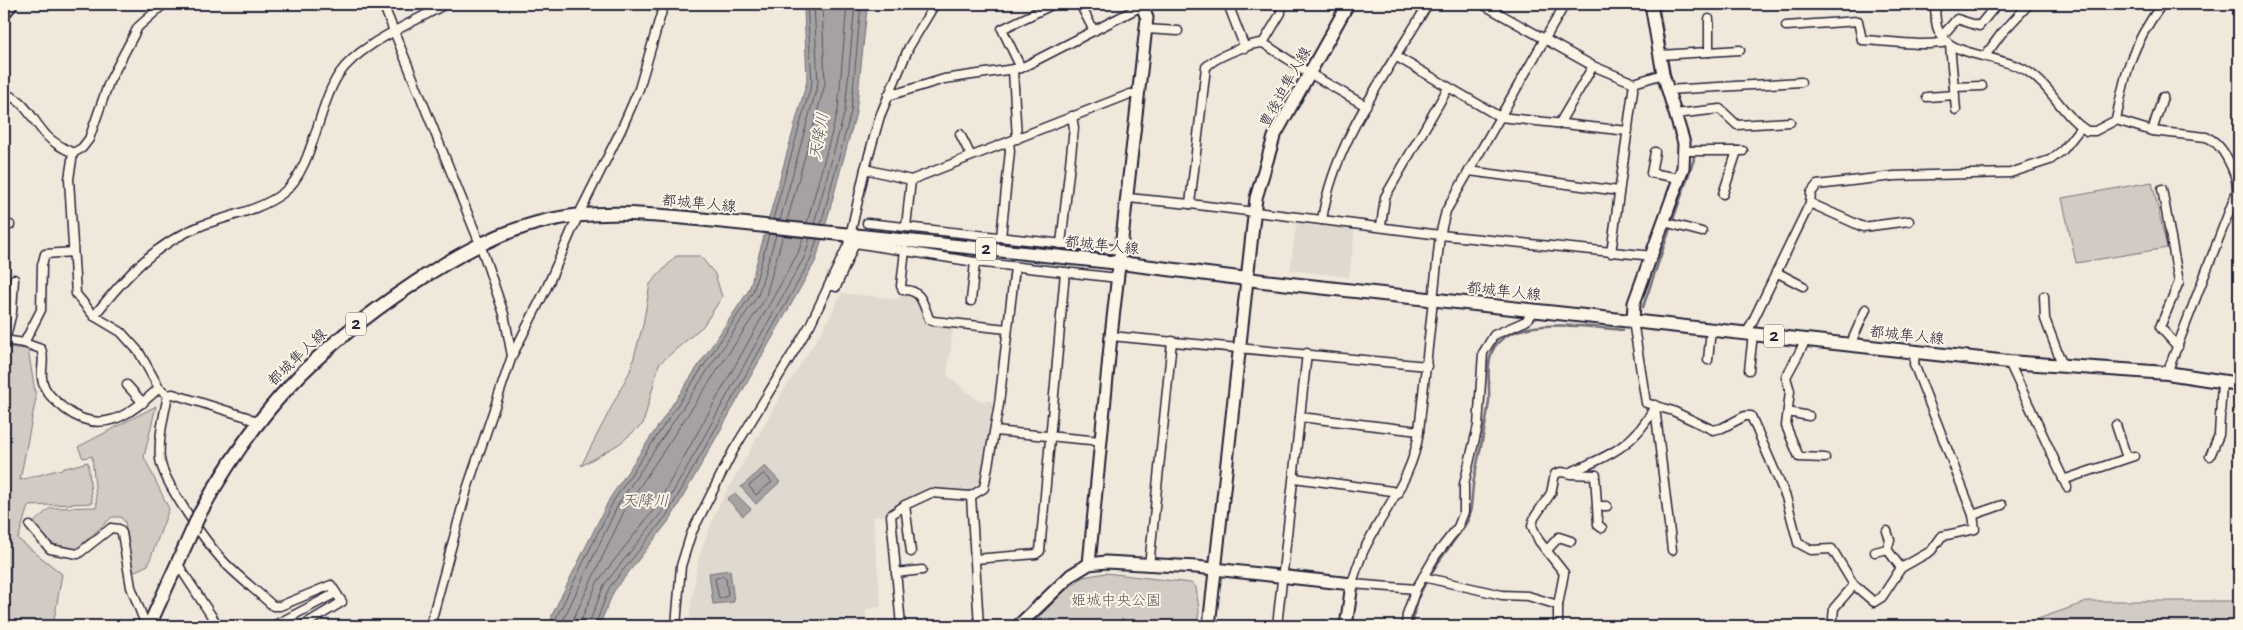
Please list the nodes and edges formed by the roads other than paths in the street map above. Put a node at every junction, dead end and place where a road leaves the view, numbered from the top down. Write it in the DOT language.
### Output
graph roads {
  1 [pos="10,4"];
  2 [pos="164,4"];
  3 [pos="383,4"];
  4 [pos="445,4"];
  5 [pos="664,4"];
  6 [pos="935,4"];
  7 [pos="1054,4"];
  8 [pos="1080,4"];
  9 [pos="1142,4"];
  10 [pos="1228,4"];
  11 [pos="1280,4"];
  12 [pos="1348,4"];
  13 [pos="1428,4"];
  14 [pos="1482,4"];
  15 [pos="1565,4"];
  16 [pos="1651,4"];
  17 [pos="1935,4"];
  18 [pos="1997,4"];
  19 [pos="2030,4"];
  20 [pos="2162,4"];
  21 [pos="4,11"];
  22 [pos="1709,19"];
  23 [pos="1786,26"];
  24 [pos="1146,29"];
  25 [pos="394,30"];
  26 [pos="1094,31"];
  27 [pos="1178,31"];
  28 [pos="1544,40"];
  29 [pos="1946,41"];
  30 [pos="1263,43"];
  31 [pos="1245,48"];
  32 [pos="1740,50"];
  33 [pos="1709,52"];
  34 [pos="1660,55"];
  35 [pos="1985,56"];
  36 [pos="1397,57"];
  37 [pos="1593,66"];
  38 [pos="1021,68"];
  39 [pos="1013,70"];
  40 [pos="1309,73"];
  41 [pos="1663,74"];
  42 [pos="1801,82"];
  43 [pos="1634,83"];
  44 [pos="1982,86"];
  45 [pos="1448,88"];
  46 [pos="1671,90"];
  47 [pos="1954,91"];
  48 [pos="4,94"];
  49 [pos="1139,94"];
  50 [pos="888,96"];
  51 [pos="1926,97"];
  52 [pos="2163,98"];
  53 [pos="1366,106"];
  54 [pos="1956,110"];
  55 [pos="1679,113"];
  56 [pos="1072,116"];
  57 [pos="1500,117"];
  58 [pos="2116,120"];
  59 [pos="1790,122"];
  60 [pos="1559,124"];
  61 [pos="2081,127"];
  62 [pos="1628,131"];
  63 [pos="2152,131"];
  64 [pos="960,134"];
  65 [pos="1013,140"];
  66 [pos="1685,151"];
  67 [pos="1655,152"];
  68 [pos="72,153"];
  69 [pos="971,156"];
  70 [pos="865,169"];
  71 [pos="1469,171"];
  72 [pos="1679,178"];
  73 [pos="911,180"];
  74 [pos="2162,189"];
  75 [pos="1620,191"];
  76 [pos="1723,194"];
  77 [pos="1128,198"];
  78 [pos="1810,203"];
  79 [pos="1190,204"];
  80 [pos="2236,208"];
  81 [pos="1254,212"];
  82 [pos="581,216"];
  83 [pos="1322,220"];
  84 [pos="1909,221"];
  85 [pos="1665,222"];
  86 [pos="867,223"];
  87 [pos="1381,226"];
  88 [pos="906,227"];
  89 [pos="1702,232"];
  90 [pos="848,235"];
  91 [pos="1440,235"];
  92 [pos="1001,237"];
  93 [pos="480,244"];
  94 [pos="1061,244"];
  95 [pos="905,250"];
  96 [pos="73,252"];
  97 [pos="1611,253"];
  98 [pos="1653,256"];
  99 [pos="1121,257"];
  100 [pos="975,262"];
  101 [pos="1015,267"];
  102 [pos="1065,272"];
  103 [pos="1776,272"];
  104 [pos="1118,278"];
  105 [pos="1248,279"];
  106 [pos="14,280"];
  107 [pos="829,285"];
  108 [pos="1803,286"];
  109 [pos="2044,296"];
  110 [pos="1434,300"];
  111 [pos="971,302"];
  112 [pos="1866,309"];
  113 [pos="1534,310"];
  114 [pos="94,316"];
  115 [pos="1633,321"];
  116 [pos="1007,329"];
  117 [pos="1711,330"];
  118 [pos="1750,334"];
  119 [pos="1111,336"];
  120 [pos="4,340"];
  121 [pos="1806,340"];
  122 [pos="1172,341"];
  123 [pos="24,342"];
  124 [pos="1850,345"];
  125 [pos="1239,347"];
  126 [pos="2178,347"];
  127 [pos="1915,352"];
  128 [pos="1307,353"];
  129 [pos="512,356"];
  130 [pos="1708,360"];
  131 [pos="2009,362"];
  132 [pos="2062,364"];
  133 [pos="1427,366"];
  134 [pos="1749,370"];
  135 [pos="2167,373"];
  136 [pos="2222,382"];
  137 [pos="2239,384"];
  138 [pos="128,385"];
  139 [pos="159,388"];
  140 [pos="168,395"];
  141 [pos="143,403"];
  142 [pos="1655,405"];
  143 [pos="1788,412"];
  144 [pos="1809,416"];
  145 [pos="1300,417"];
  146 [pos="257,423"];
  147 [pos="2116,425"];
  148 [pos="995,431"];
  149 [pos="1419,431"];
  150 [pos="1050,436"];
  151 [pos="1101,441"];
  152 [pos="2210,456"];
  153 [pos="1825,458"];
  154 [pos="1568,473"];
  155 [pos="1294,478"];
  156 [pos="1398,494"];
  157 [pos="971,496"];
  158 [pos="905,505"];
  159 [pos="2002,505"];
  160 [pos="1597,506"];
  161 [pos="1607,506"];
  162 [pos="1973,515"];
  163 [pos="30,526"];
  164 [pos="1602,528"];
  165 [pos="1887,531"];
  166 [pos="1571,541"];
  167 [pos="1887,549"];
  168 [pos="1548,550"];
  169 [pos="1672,550"];
  170 [pos="911,552"];
  171 [pos="1875,552"];
  172 [pos="975,559"];
  173 [pos="177,563"];
  174 [pos="1089,564"];
  175 [pos="1150,566"];
  176 [pos="1901,568"];
  177 [pos="922,570"];
  178 [pos="1215,570"];
  179 [pos="896,573"];
  180 [pos="1282,577"];
  181 [pos="1427,578"];
  182 [pos="1352,584"];
  183 [pos="1854,585"];
  184 [pos="1416,589"];
  185 [pos="336,593"];
  186 [pos="1558,605"];
  187 [pos="1833,618"];
  188 [pos="1023,625"];
  189 [pos="148,626"];
  190 [pos="218,626"];
  191 [pos="277,626"];
  192 [pos="302,626"];
  193 [pos="430,626"];
  194 [pos="676,626"];
  195 [pos="901,626"];
  196 [pos="979,626"];
  197 [pos="1209,626"];
  198 [pos="1277,626"];
  199 [pos="1346,626"];
  200 [pos="1406,626"];
  201 [pos="1558,626"];
  1 -- 21 [label="highway"];
  2 -- 68 [label="street"];
  3 -- 25 [label="street"];
  4 -- 25 [label="street"];
  5 -- 82 [label="street"];
  6 -- 50 [label="street"];
  7 -- 38 [label="street"];
  8 -- 26 [label="street"];
  9 -- 24 [label="street"];
  9 -- 26 [label="street"];
  10 -- 31 [label="street"];
  11 -- 30 [label="street"];
  12 -- 40 [label="street, 豊後迫隼人線"];
  13 -- 36 [label="street"];
  14 -- 28 [label="street"];
  15 -- 28 [label="street"];
  16 -- 34 [label="street"];
  17 -- 29 [label="street"];
  18 -- 29 [label="street"];
  19 -- 35 [label="street"];
  20 -- 58 [label="street"];
  22 -- 33 [label="street"];
  23 -- 29 [label="street"];
  24 -- 27 [label="street"];
  24 -- 49 [label="street"];
  25 -- 93 [label="street"];
  25 -- 114 [label="street"];
  26 -- 38 [label="street"];
  28 -- 37 [label="street"];
  28 -- 57 [label="street"];
  29 -- 35 [label="street"];
  29 -- 47 [label="street"];
  30 -- 31 [label="street"];
  30 -- 40 [label="street"];
  31 -- 79 [label="street"];
  32 -- 33 [label="street"];
  33 -- 34 [label="street"];
  34 -- 41 [label="street"];
  35 -- 61 [label="street"];
  36 -- 45 [label="street"];
  36 -- 53 [label="street"];
  37 -- 43 [label="street"];
  37 -- 60 [label="street"];
  38 -- 39 [label="street"];
  39 -- 50 [label="street"];
  39 -- 65 [label="street"];
  40 -- 53 [label="street"];
  40 -- 81 [label="street, 豊後迫隼人線"];
  41 -- 43 [label="street"];
  41 -- 46 [label="street"];
  42 -- 46 [label="street"];
  43 -- 62 [label="street"];
  44 -- 47 [label="street"];
  45 -- 57 [label="street"];
  45 -- 87 [label="street"];
  46 -- 55 [label="street"];
  47 -- 51 [label="street"];
  47 -- 54 [label="street"];
  48 -- 68 [label="street"];
  49 -- 56 [label="street"];
  49 -- 77 [label="street"];
  50 -- 70 [label="street"];
  52 -- 63 [label="street"];
  53 -- 83 [label="street"];
  55 -- 59 [label="street"];
  55 -- 66 [label="street"];
  56 -- 65 [label="street"];
  56 -- 94 [label="street"];
  57 -- 60 [label="street"];
  57 -- 71 [label="street"];
  58 -- 61 [label="street"];
  58 -- 63 [label="street"];
  60 -- 62 [label="street"];
  61 -- 78 [label="street"];
  62 -- 75 [label="street"];
  63 -- 80 [label="street"];
  64 -- 69 [label="street"];
  65 -- 69 [label="street"];
  65 -- 92 [label="street"];
  66 -- 72 [label="street"];
  66 -- 76 [label="street"];
  67 -- 72 [label="street"];
  68 -- 96 [label="street"];
  69 -- 73 [label="street"];
  70 -- 73 [label="street"];
  70 -- 90 [label="street"];
  71 -- 75 [label="street"];
  71 -- 91 [label="street"];
  72 -- 85 [label="street"];
  73 -- 88 [label="street"];
  74 -- 126 [label="street"];
  75 -- 97 [label="street"];
  77 -- 79 [label="street"];
  77 -- 99 [label="street"];
  78 -- 84 [label="street"];
  78 -- 103 [label="street"];
  79 -- 81 [label="street"];
  80 -- 126 [label="street"];
  81 -- 83 [label="street"];
  81 -- 105 [label="street, 豊後迫隼人線"];
  82 -- 90 [label="main road, 都城隼人線 / 2"];
  82 -- 93 [label="main road, 都城隼人線 / 2"];
  82 -- 129 [label="street"];
  83 -- 87 [label="street"];
  85 -- 89 [label="street"];
  85 -- 98 [label="street"];
  86 -- 88 [label="street"];
  87 -- 91 [label="street"];
  88 -- 92 [label="street"];
  90 -- 99 [label="main road, 都城隼人線 / 2"];
  90 -- 107 [label="street"];
  91 -- 97 [label="street"];
  91 -- 110 [label="street"];
  92 -- 94 [label="street"];
  93 -- 129 [label="street"];
  93 -- 146 [label="main road, 都城隼人線 / 2"];
  94 -- 99 [label="street"];
  95 -- 100 [label="street"];
  95 -- 107 [label="street"];
  95 -- 116 [label="street"];
  96 -- 114 [label="street"];
  96 -- 123 [label="street"];
  97 -- 98 [label="street"];
  98 -- 115 [label="street"];
  99 -- 104 [label="street"];
  99 -- 105 [label="main road, 都城隼人線 / 2"];
  100 -- 101 [label="street"];
  100 -- 111 [label="street"];
  101 -- 102 [label="street"];
  101 -- 116 [label="street"];
  102 -- 104 [label="street"];
  102 -- 150 [label="street"];
  103 -- 108 [label="street"];
  103 -- 118 [label="street"];
  104 -- 119 [label="street"];
  105 -- 110 [label="main road, 都城隼人線 / 2"];
  105 -- 125 [label="street, 豊後迫隼人線"];
  106 -- 120 [label="street"];
  107 -- 194 [label="street"];
  109 -- 132 [label="street"];
  110 -- 113 [label="main road, 都城隼人線 / 2"];
  110 -- 133 [label="street"];
  112 -- 124 [label="street"];
  113 -- 115 [label="main road, 都城隼人線 / 2"];
  113 -- 181 [label="street"];
  114 -- 139 [label="street"];
  115 -- 117 [label="main road, 都城隼人線 / 2"];
  115 -- 142 [label="street"];
  116 -- 148 [label="street"];
  117 -- 118 [label="main road, 都城隼人線 / 2"];
  117 -- 130 [label="street"];
  118 -- 121 [label="main road, 都城隼人線 / 2"];
  118 -- 134 [label="street"];
  119 -- 122 [label="street"];
  119 -- 151 [label="street"];
  120 -- 123 [label="street"];
  121 -- 124 [label="main road, 都城隼人線 / 2"];
  121 -- 143 [label="street"];
  122 -- 125 [label="street"];
  122 -- 175 [label="street"];
  123 -- 141 [label="street"];
  124 -- 127 [label="main road, 都城隼人線 / 2"];
  125 -- 128 [label="street"];
  125 -- 178 [label="street, 豊後迫隼人線"];
  126 -- 135 [label="street"];
  127 -- 131 [label="main road, 都城隼人線 / 2"];
  127 -- 162 [label="street"];
  128 -- 133 [label="street"];
  128 -- 145 [label="street"];
  129 -- 193 [label="street"];
  131 -- 132 [label="main road, 都城隼人線 / 2"];
  131 -- 147 [label="street"];
  132 -- 135 [label="main road, 都城隼人線 / 2"];
  133 -- 149 [label="street"];
  135 -- 136 [label="main road, 都城隼人線 / 2"];
  136 -- 137 [label="main road, 都城隼人線 / 2"];
  136 -- 152 [label="street"];
  138 -- 141 [label="street"];
  139 -- 140 [label="street"];
  139 -- 141 [label="street"];
  140 -- 146 [label="street"];
  140 -- 185 [label="street"];
  142 -- 154 [label="street"];
  142 -- 169 [label="street"];
  142 -- 183 [label="street"];
  143 -- 144 [label="street"];
  143 -- 153 [label="street"];
  145 -- 149 [label="street"];
  145 -- 155 [label="street"];
  146 -- 173 [label="main road, 都城隼人線 / 2, bridge"];
  148 -- 150 [label="street"];
  148 -- 157 [label="street"];
  149 -- 156 [label="street"];
  150 -- 151 [label="street"];
  150 -- 172 [label="street"];
  151 -- 174 [label="street"];
  154 -- 160 [label="street"];
  154 -- 168 [label="street"];
  155 -- 156 [label="street"];
  155 -- 180 [label="street"];
  156 -- 182 [label="street"];
  157 -- 158 [label="street"];
  157 -- 172 [label="street"];
  158 -- 170 [label="street"];
  158 -- 179 [label="street"];
  159 -- 162 [label="street"];
  160 -- 161 [label="street"];
  160 -- 164 [label="street"];
  162 -- 176 [label="street"];
  163 -- 189 [label="street"];
  165 -- 167 [label="street"];
  166 -- 168 [label="street"];
  167 -- 171 [label="street"];
  167 -- 176 [label="street"];
  168 -- 186 [label="street"];
  172 -- 196 [label="street"];
  173 -- 189 [label="main road, 都城隼人線 / 2"];
  173 -- 190 [label="street"];
  174 -- 175 [label="street"];
  174 -- 188 [label="street"];
  175 -- 178 [label="street"];
  176 -- 183 [label="street"];
  177 -- 179 [label="street"];
  178 -- 180 [label="street"];
  178 -- 197 [label="street, 豊後迫隼人線"];
  179 -- 195 [label="street"];
  180 -- 182 [label="street"];
  180 -- 198 [label="street"];
  181 -- 184 [label="street"];
  181 -- 186 [label="street"];
  182 -- 184 [label="street"];
  182 -- 199 [label="street"];
  183 -- 187 [label="street"];
  184 -- 200 [label="street"];
  185 -- 191 [label="street"];
  185 -- 192 [label="street"];
  186 -- 201 [label="street"];
}
